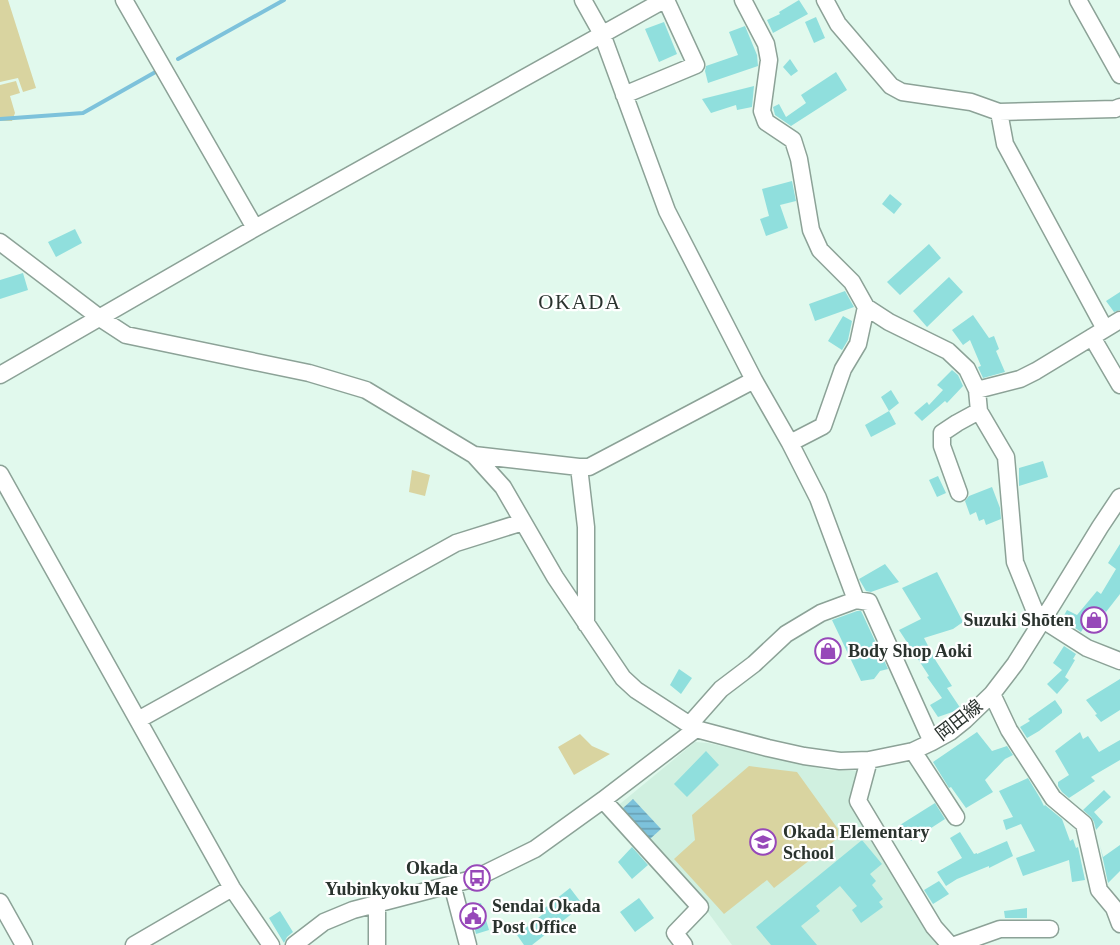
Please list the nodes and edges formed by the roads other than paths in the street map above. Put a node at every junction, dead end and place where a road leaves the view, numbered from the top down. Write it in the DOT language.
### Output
graph roads {
  1 [pos="124,0"];
  2 [pos="583,0"];
  3 [pos="665,0"];
  4 [pos="743,0"];
  5 [pos="825,0"];
  6 [pos="1078,0"];
  7 [pos="602,34"];
  8 [pos="1120,75"];
  9 [pos="624,95"];
  10 [pos="1120,107"];
  11 [pos="999,112"];
  12 [pos="255,228"];
  13 [pos="0,242"];
  14 [pos="866,307"];
  15 [pos="100,318"];
  16 [pos="1120,320"];
  17 [pos="1099,333"];
  18 [pos="0,375"];
  19 [pos="754,380"];
  20 [pos="1120,385"];
  21 [pos="977,390"];
  22 [pos="980,411"];
  23 [pos="790,443"];
  24 [pos="474,455"];
  25 [pos="579,466"];
  26 [pos="0,474"];
  27 [pos="959,493"];
  28 [pos="1120,497"];
  29 [pos="523,522"];
  30 [pos="856,600"];
  31 [pos="1043,620"];
  32 [pos="586,624"];
  33 [pos="1120,661"];
  34 [pos="992,694"];
  35 [pos="138,720"];
  36 [pos="693,727"];
  37 [pos="932,742"];
  38 [pos="913,751"];
  39 [pos="869,760"];
  40 [pos="603,800"];
  41 [pos="956,817"];
  42 [pos="453,884"];
  43 [pos="232,888"];
  44 [pos="0,902"];
  45 [pos="377,904"];
  46 [pos="1120,924"];
  47 [pos="1050,929"];
  48 [pos="24,945"];
  49 [pos="134,945"];
  50 [pos="271,945"];
  51 [pos="294,945"];
  52 [pos="377,945"];
  53 [pos="468,945"];
  54 [pos="684,945"];
  55 [pos="952,945"];
  1 -- 12 [label="street"];
  2 -- 7 [label="street"];
  3 -- 7 [label="street"];
  3 -- 9 [label="street"];
  4 -- 14 [label="street"];
  5 -- 11 [label="street"];
  6 -- 8 [label="street"];
  7 -- 9 [label="street"];
  7 -- 12 [label="street"];
  9 -- 19 [label="street"];
  10 -- 11 [label="street"];
  11 -- 17 [label="street"];
  12 -- 15 [label="street"];
  13 -- 15 [label="street"];
  14 -- 21 [label="street"];
  14 -- 23 [label="street"];
  15 -- 18 [label="street"];
  15 -- 24 [label="street"];
  16 -- 17 [label="street"];
  17 -- 20 [label="street"];
  17 -- 21 [label="street"];
  19 -- 23 [label="street"];
  19 -- 25 [label="street"];
  21 -- 22 [label="street"];
  22 -- 27 [label="street"];
  22 -- 31 [label="street"];
  23 -- 30 [label="street"];
  24 -- 25 [label="street"];
  24 -- 29 [label="street, 岡田線"];
  25 -- 32 [label="street"];
  26 -- 35 [label="street"];
  28 -- 31 [label="street, 岡田線"];
  29 -- 32 [label="street, 岡田線"];
  29 -- 35 [label="street"];
  30 -- 36 [label="street"];
  30 -- 37 [label="street"];
  31 -- 33 [label="street"];
  31 -- 34 [label="street, 岡田線"];
  32 -- 36 [label="street, 岡田線"];
  34 -- 37 [label="street, 岡田線"];
  34 -- 46 [label="street"];
  35 -- 43 [label="street"];
  36 -- 39 [label="street, 岡田線"];
  36 -- 40 [label="street"];
  37 -- 38 [label="street, 岡田線"];
  38 -- 39 [label="street, 岡田線"];
  38 -- 41 [label="street"];
  39 -- 55 [label="street"];
  40 -- 42 [label="street"];
  40 -- 54 [label="street"];
  42 -- 45 [label="street"];
  42 -- 53 [label="street"];
  43 -- 49 [label="street"];
  43 -- 50 [label="street"];
  44 -- 48 [label="street"];
  45 -- 51 [label="street"];
  45 -- 52 [label="street"];
  47 -- 55 [label="street"];
}
